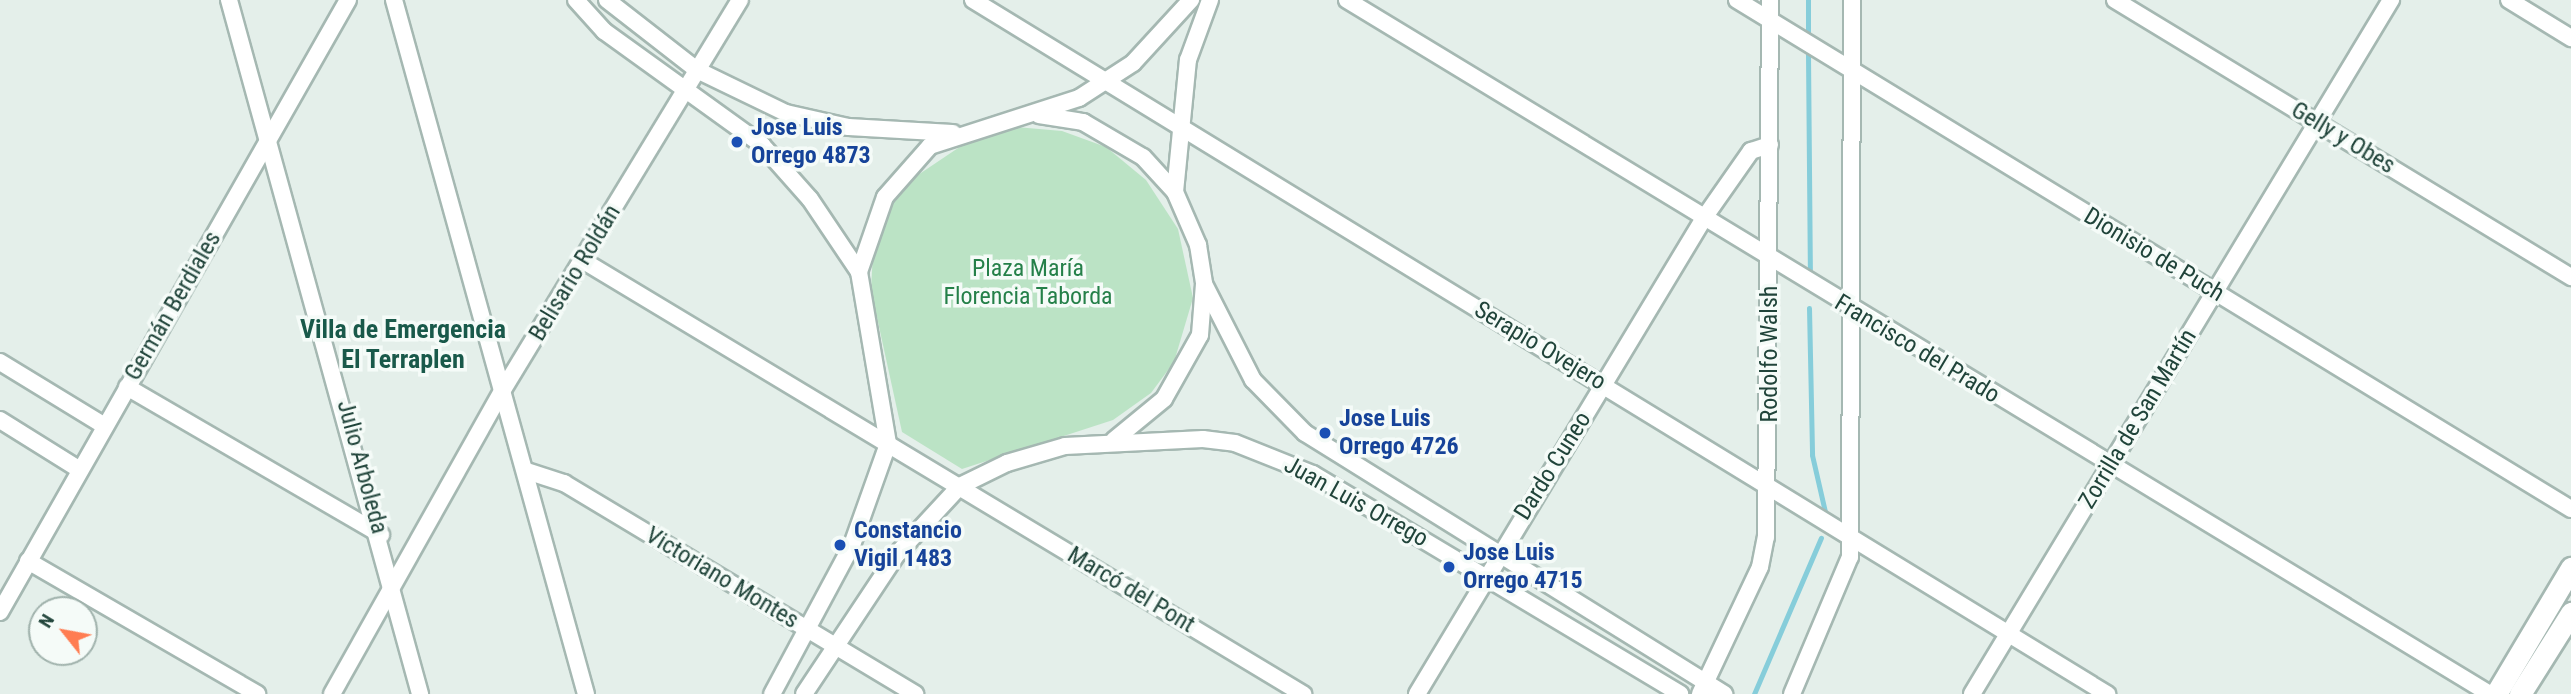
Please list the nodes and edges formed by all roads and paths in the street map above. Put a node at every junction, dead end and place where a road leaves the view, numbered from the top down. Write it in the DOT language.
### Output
graph roads {
  1 [pos="229,0"];
  2 [pos="348,0"];
  3 [pos="394,0"];
  4 [pos="576,0"];
  5 [pos="607,0"];
  6 [pos="740,0"];
  7 [pos="973,0"];
  8 [pos="1191,0"];
  9 [pos="1210,0"];
  10 [pos="1347,0"];
  11 [pos="1737,0"];
  12 [pos="1770,0"];
  13 [pos="1852,0"];
  14 [pos="2115,0"];
  15 [pos="2391,0"];
  16 [pos="2509,0"];
  17 [pos="1769,20"];
  18 [pos="2571,38"];
  19 [pos="697,70"];
  20 [pos="1851,71"];
  21 [pos="1108,81"];
  22 [pos="686,89"];
  23 [pos="1037,114"];
  24 [pos="2318,122"];
  25 [pos="1180,126"];
  26 [pos="953,133"];
  27 [pos="266,143"];
  28 [pos="1770,145"];
  29 [pos="1175,192"];
  30 [pos="1704,218"];
  31 [pos="582,260"];
  32 [pos="1770,260"];
  33 [pos="859,272"];
  34 [pos="2571,277"];
  35 [pos="1204,284"];
  36 [pos="2215,292"];
  37 [pos="1850,308"];
  38 [pos="0,362"];
  39 [pos="1603,385"];
  40 [pos="127,387"];
  41 [pos="504,388"];
  42 [pos="0,420"];
  43 [pos="105,426"];
  44 [pos="1114,440"];
  45 [pos="888,444"];
  46 [pos="2110,467"];
  47 [pos="80,470"];
  48 [pos="527,471"];
  49 [pos="960,485"];
  50 [pos="1770,486"];
  51 [pos="2571,509"];
  52 [pos="381,536"];
  53 [pos="1851,538"];
  54 [pos="1499,554"];
  55 [pos="28,561"];
  56 [pos="2571,568"];
  57 [pos="1486,578"];
  58 [pos="393,586"];
  59 [pos="0,612"];
  60 [pos="2571,613"];
  61 [pos="810,631"];
  62 [pos="2009,634"];
  63 [pos="832,646"];
  64 [pos="1703,688"];
  65 [pos="257,694"];
  66 [pos="332,694"];
  67 [pos="420,694"];
  68 [pos="586,694"];
  69 [pos="772,694"];
  70 [pos="804,694"];
  71 [pos="915,694"];
  72 [pos="1303,694"];
  73 [pos="1417,694"];
  74 [pos="1680,694"];
  75 [pos="1725,694"];
  76 [pos="1792,694"];
  77 [pos="1972,694"];
  78 [pos="2107,694"];
  79 [pos="2490,694"];
  80 [pos="2496,694"];
  81 [pos="2520,694"];
  1 -- 27 [label="street, Julio Arboleda"];
  2 -- 27 [label="street, Germán Berdiales"];
  3 -- 41 [label="street"];
  4 -- 22 [label="street"];
  5 -- 19 [label="street"];
  6 -- 19 [label="street, Belisario Roldán"];
  7 -- 21 [label="street, Serapio Ovejero"];
  8 -- 21 [label="street"];
  9 -- 25 [label="street"];
  10 -- 30 [label="street, Francisco del Prado"];
  11 -- 17 [label="street, Dionisio de Puch"];
  12 -- 17 [label="street, Rodolfo Walsh"];
  13 -- 20 [label="street"];
  14 -- 24 [label="street, Gelly y Obes"];
  15 -- 24 [label="street, Zorrilla de San Martín"];
  16 -- 18 [label="street"];
  17 -- 20 [label="street, Dionisio de Puch"];
  17 -- 28 [label="street, Rodolfo Walsh"];
  19 -- 22 [label="street, Belisario Roldán"];
  19 -- 26 [label="street"];
  20 -- 36 [label="street, Dionisio de Puch"];
  20 -- 37 [label="street"];
  21 -- 23 [label="street"];
  21 -- 25 [label="street, Serapio Ovejero"];
  22 -- 31 [label="street, Belisario Roldán"];
  22 -- 33 [label="street"];
  23 -- 26 [label="street"];
  23 -- 29 [label="street"];
  24 -- 34 [label="street, Gelly y Obes"];
  24 -- 36 [label="street, Zorrilla de San Martín"];
  25 -- 29 [label="street"];
  25 -- 39 [label="street, Serapio Ovejero"];
  26 -- 33 [label="street"];
  27 -- 40 [label="street, Germán Berdiales"];
  27 -- 52 [label="street, Julio Arboleda"];
  28 -- 30 [label="street, Dardo Cuneo"];
  28 -- 32 [label="street, Rodolfo Walsh"];
  29 -- 35 [label="street"];
  30 -- 32 [label="street, Francisco del Prado"];
  30 -- 39 [label="street, Dardo Cuneo"];
  31 -- 41 [label="street, Belisario Roldán"];
  31 -- 45 [label="street"];
  32 -- 37 [label="street, Francisco del Prado"];
  32 -- 50 [label="street, Rodolfo Walsh"];
  33 -- 45 [label="street"];
  35 -- 44 [label="street"];
  35 -- 54 [label="street, Juan Luis Orrego"];
  36 -- 46 [label="street, Zorrilla de San Martín"];
  36 -- 51 [label="street, Dionisio de Puch"];
  37 -- 46 [label="street, Francisco del Prado"];
  37 -- 53 [label="street"];
  38 -- 43 [label="street"];
  39 -- 50 [label="street, Serapio Ovejero"];
  39 -- 54 [label="street, Dardo Cuneo"];
  40 -- 43 [label="street, Germán Berdiales"];
  40 -- 52 [label="street"];
  41 -- 48 [label="street"];
  41 -- 58 [label="street, Belisario Roldán"];
  42 -- 47 [label="street"];
  43 -- 47 [label="street, Germán Berdiales"];
  44 -- 49 [label="street, Juan Luis Orrego"];
  44 -- 57 [label="street, Juan Luis Orrego"];
  45 -- 49 [label="street, Marcó del Pont"];
  45 -- 61 [label="street"];
  46 -- 62 [label="street, Zorrilla de San Martín"];
  46 -- 79 [label="street, Francisco del Prado"];
  47 -- 55 [label="street, Germán Berdiales"];
  48 -- 61 [label="street, Victoriano Montes"];
  48 -- 68 [label="street"];
  49 -- 63 [label="street"];
  49 -- 72 [label="street, Marcó del Pont"];
  50 -- 53 [label="street, Serapio Ovejero"];
  50 -- 64 [label="street, Rodolfo Walsh"];
  52 -- 58 [label="street, Julio Arboleda"];
  53 -- 62 [label="street, Serapio Ovejero"];
  53 -- 76 [label="street"];
  54 -- 57 [label="street, Dardo Cuneo"];
  54 -- 64 [label="street, Juan Luis Orrego"];
  55 -- 59 [label="street, Germán Berdiales"];
  55 -- 65 [label="street"];
  56 -- 80 [label="street"];
  57 -- 73 [label="street, Dardo Cuneo"];
  57 -- 74 [label="street, Juan Luis Orrego"];
  58 -- 66 [label="street, Belisario Roldán"];
  58 -- 67 [label="street, Julio Arboleda"];
  60 -- 81 [label="street"];
  61 -- 63 [label="street, Victoriano Montes"];
  61 -- 69 [label="street"];
  62 -- 77 [label="street, Zorrilla de San Martín"];
  62 -- 78 [label="street, Serapio Ovejero"];
  63 -- 70 [label="street"];
  63 -- 71 [label="street, Victoriano Montes"];
  64 -- 75 [label="street, Juan Luis Orrego"];
}
